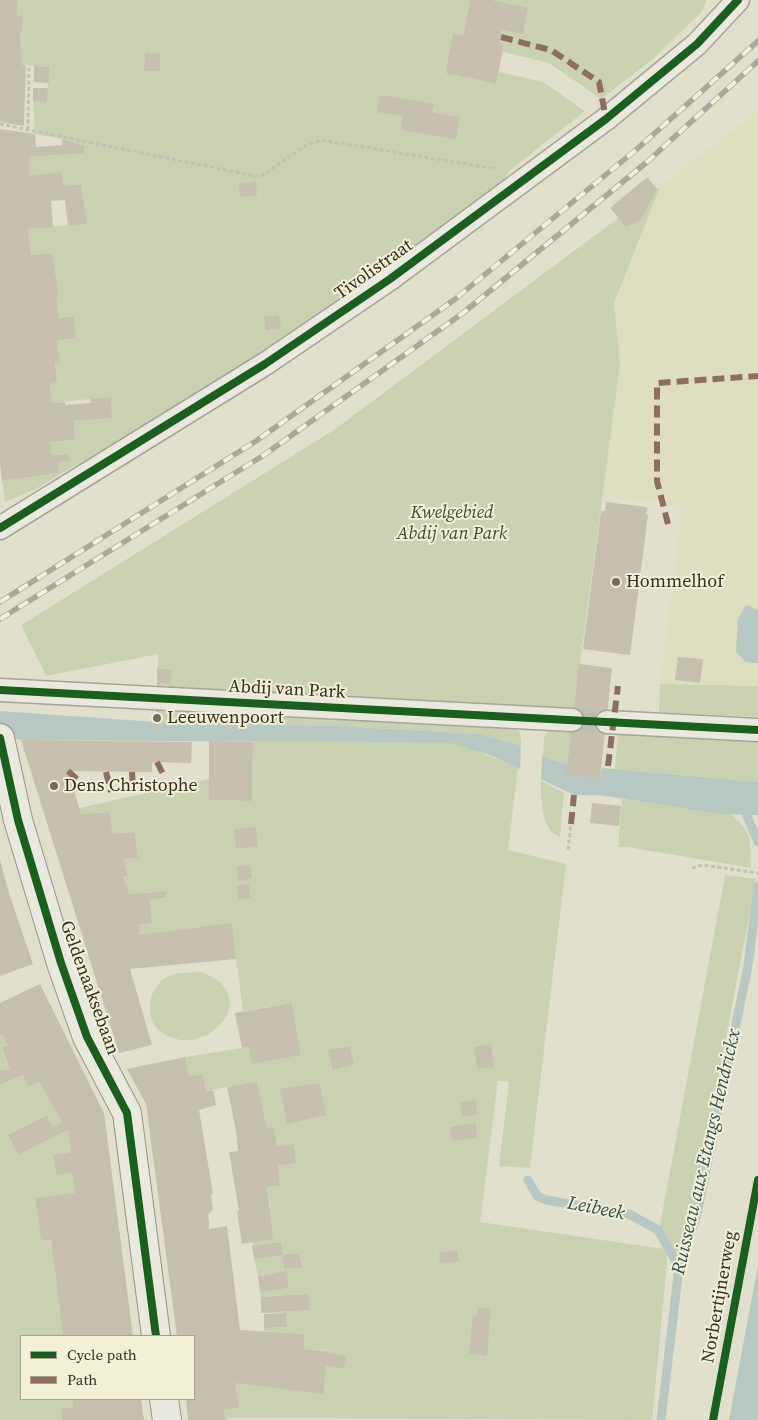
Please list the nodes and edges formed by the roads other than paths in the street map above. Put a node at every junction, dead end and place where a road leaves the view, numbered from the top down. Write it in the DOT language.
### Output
graph roads {
  1 [pos="738,0"];
  2 [pos="0,528"];
  3 [pos="0,690"];
  4 [pos="572,720"];
  5 [pos="607,722"];
  6 [pos="758,730"];
  7 [pos="0,738"];
  8 [pos="156,1335"];
  9 [pos="164,1400"];
  10 [pos="167,1420"];
  1 -- 2 [label="street, Tivolistraat"];
  3 -- 4 [label="street, Abdij van Park"];
  5 -- 6 [label="street"];
  7 -- 8 [label="street, Geldenaaksebaan"];
  9 -- 10 [label="street"];
}
